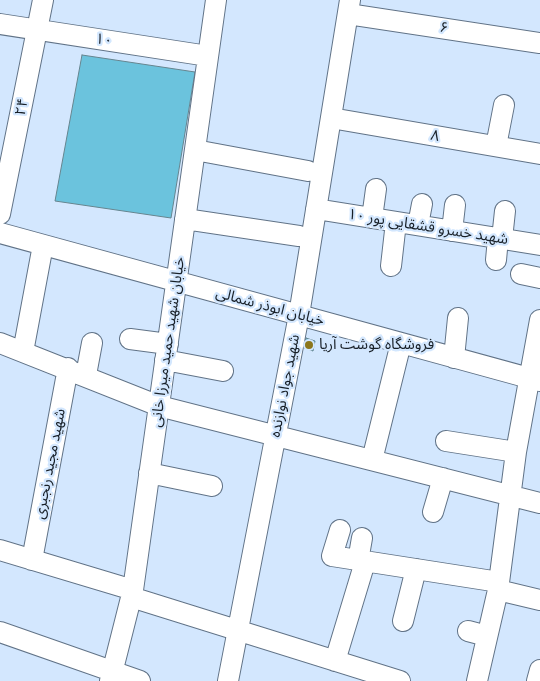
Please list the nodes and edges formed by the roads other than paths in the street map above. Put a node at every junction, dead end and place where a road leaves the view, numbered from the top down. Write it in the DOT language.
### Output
graph roads {
  1 [pos="43,0"];
  2 [pos="216,0"];
  3 [pos="349,7"];
  4 [pos="0,24"];
  5 [pos="37,30"];
  6 [pos="540,43"];
  7 [pos="208,56"];
  8 [pos="504,105"];
  9 [pos="331,118"];
  10 [pos="496,146"];
  11 [pos="195,150"];
  12 [pos="540,154"];
  13 [pos="308,171"];
  14 [pos="376,189"];
  15 [pos="422,204"];
  16 [pos="455,205"];
  17 [pos="316,209"];
  18 [pos="505,211"];
  19 [pos="0,214"];
  20 [pos="372,218"];
  21 [pos="185,219"];
  22 [pos="396,222"];
  23 [pos="418,225"];
  24 [pos="452,231"];
  25 [pos="0,233"];
  26 [pos="299,236"];
  27 [pos="500,238"];
  28 [pos="42,245"];
  29 [pos="540,245"];
  30 [pos="496,260"];
  31 [pos="391,266"];
  32 [pos="177,282"];
  33 [pos="299,315"];
  34 [pos="458,318"];
  35 [pos="540,320"];
  36 [pos="130,339"];
  37 [pos="0,342"];
  38 [pos="92,343"];
  39 [pos="401,343"];
  40 [pos="23,352"];
  41 [pos="167,352"];
  42 [pos="454,358"];
  43 [pos="223,370"];
  44 [pos="77,372"];
  45 [pos="535,380"];
  46 [pos="159,406"];
  47 [pos="276,436"];
  48 [pos="446,441"];
  49 [pos="516,452"];
  50 [pos="372,460"];
  51 [pos="149,473"];
  52 [pos="443,478"];
  53 [pos="212,486"];
  54 [pos="510,496"];
  55 [pos="540,503"];
  56 [pos="433,512"];
  57 [pos="340,530"];
  58 [pos="362,538"];
  59 [pos="0,550"];
  60 [pos="32,560"];
  61 [pos="362,561"];
  62 [pos="416,569"];
  63 [pos="499,586"];
  64 [pos="132,594"];
  65 [pos="540,600"];
  66 [pos="403,620"];
  67 [pos="468,630"];
  68 [pos="238,631"];
  69 [pos="0,632"];
  70 [pos="487,636"];
  71 [pos="335,661"];
  72 [pos="540,670"];
  73 [pos="111,676"];
  74 [pos="395,680"];
  75 [pos="140,681"];
  76 [pos="228,681"];
  77 [pos="477,681"];
  78 [pos="537,681"];
  1 -- 5 [label="street, ۲۴"];
  2 -- 7 [label="street, خیابان شهید حمید میرزا خانی"];
  3 -- 6 [label="street, ۶"];
  3 -- 9 [label="street, شهید جواد نوازنده"];
  4 -- 5 [label="street, ۱۰"];
  5 -- 7 [label="street, ۱۰"];
  5 -- 19 [label="street, ۲۴"];
  7 -- 11 [label="street, خیابان شهید حمید میرزا خانی"];
  8 -- 10 [label="street"];
  9 -- 10 [label="street, ۸"];
  9 -- 17 [label="street, شهید جواد نوازنده"];
  10 -- 12 [label="street, ۸"];
  11 -- 13 [label="street"];
  11 -- 21 [label="street, خیابان شهید حمید میرزا خانی"];
  14 -- 20 [label="street"];
  15 -- 23 [label="street"];
  16 -- 24 [label="street"];
  17 -- 20 [label="street, شهید خسرو قشقایی پور ۱۰"];
  17 -- 33 [label="street, شهید جواد نوازنده"];
  18 -- 27 [label="street"];
  20 -- 22 [label="street, شهید خسرو قشقایی پور ۱۰"];
  21 -- 26 [label="street"];
  21 -- 32 [label="street, خیابان شهید حمید میرزا خانی"];
  22 -- 23 [label="street, شهید خسرو قشقایی پور ۱۰"];
  22 -- 31 [label="street"];
  23 -- 24 [label="street, شهید خسرو قشقایی پور ۱۰"];
  24 -- 27 [label="street, شهید خسرو قشقایی پور ۱۰"];
  25 -- 28 [label="street, خیابان ابوذر شمالی"];
  27 -- 29 [label="street, شهید خسرو قشقایی پور ۱۰"];
  27 -- 30 [label="street"];
  28 -- 32 [label="street, خیابان ابوذر شمالی"];
  28 -- 40 [label="street"];
  32 -- 33 [label="street, خیابان ابوذر شمالی"];
  32 -- 41 [label="street, خیابان شهید حمید میرزا خانی"];
  33 -- 39 [label="street, خیابان ابوذر شمالی"];
  33 -- 47 [label="street, شهید جواد نوازنده"];
  34 -- 42 [label="street"];
  35 -- 45 [label="street"];
  36 -- 41 [label="street"];
  37 -- 40 [label="street"];
  38 -- 44 [label="street, شهید مجید رنجبری"];
  39 -- 42 [label="street, خیابان ابوذر شمالی"];
  39 -- 50 [label="street"];
  40 -- 44 [label="street"];
  41 -- 43 [label="street"];
  41 -- 46 [label="street, خیابان شهید حمید میرزا خانی"];
  42 -- 45 [label="street, خیابان ابوذر شمالی"];
  44 -- 46 [label="street"];
  44 -- 60 [label="street, شهید مجید رنجبری"];
  45 -- 49 [label="street"];
  46 -- 47 [label="street"];
  46 -- 51 [label="street, خیابان شهید حمید میرزا خانی"];
  47 -- 50 [label="street"];
  47 -- 68 [label="street, شهید جواد نوازنده"];
  48 -- 49 [label="street"];
  49 -- 54 [label="street"];
  50 -- 52 [label="street"];
  51 -- 53 [label="street"];
  51 -- 64 [label="street, خیابان شهید حمید میرزا خانی"];
  52 -- 54 [label="street"];
  52 -- 56 [label="street"];
  54 -- 55 [label="street"];
  54 -- 63 [label="street"];
  57 -- 61 [label="street"];
  58 -- 61 [label="street"];
  59 -- 60 [label="street"];
  60 -- 64 [label="street"];
  61 -- 62 [label="street"];
  61 -- 71 [label="street"];
  62 -- 63 [label="street"];
  62 -- 66 [label="street"];
  63 -- 65 [label="street"];
  63 -- 70 [label="street"];
  64 -- 68 [label="street"];
  64 -- 73 [label="street, خیابان شهید حمید میرزا خانی"];
  67 -- 70 [label="street"];
  68 -- 71 [label="street"];
  68 -- 76 [label="street, شهید جواد نوازنده"];
  69 -- 73 [label="street"];
  70 -- 77 [label="street"];
  71 -- 74 [label="street"];
  72 -- 78 [label="street"];
  73 -- 75 [label="street"];
}
